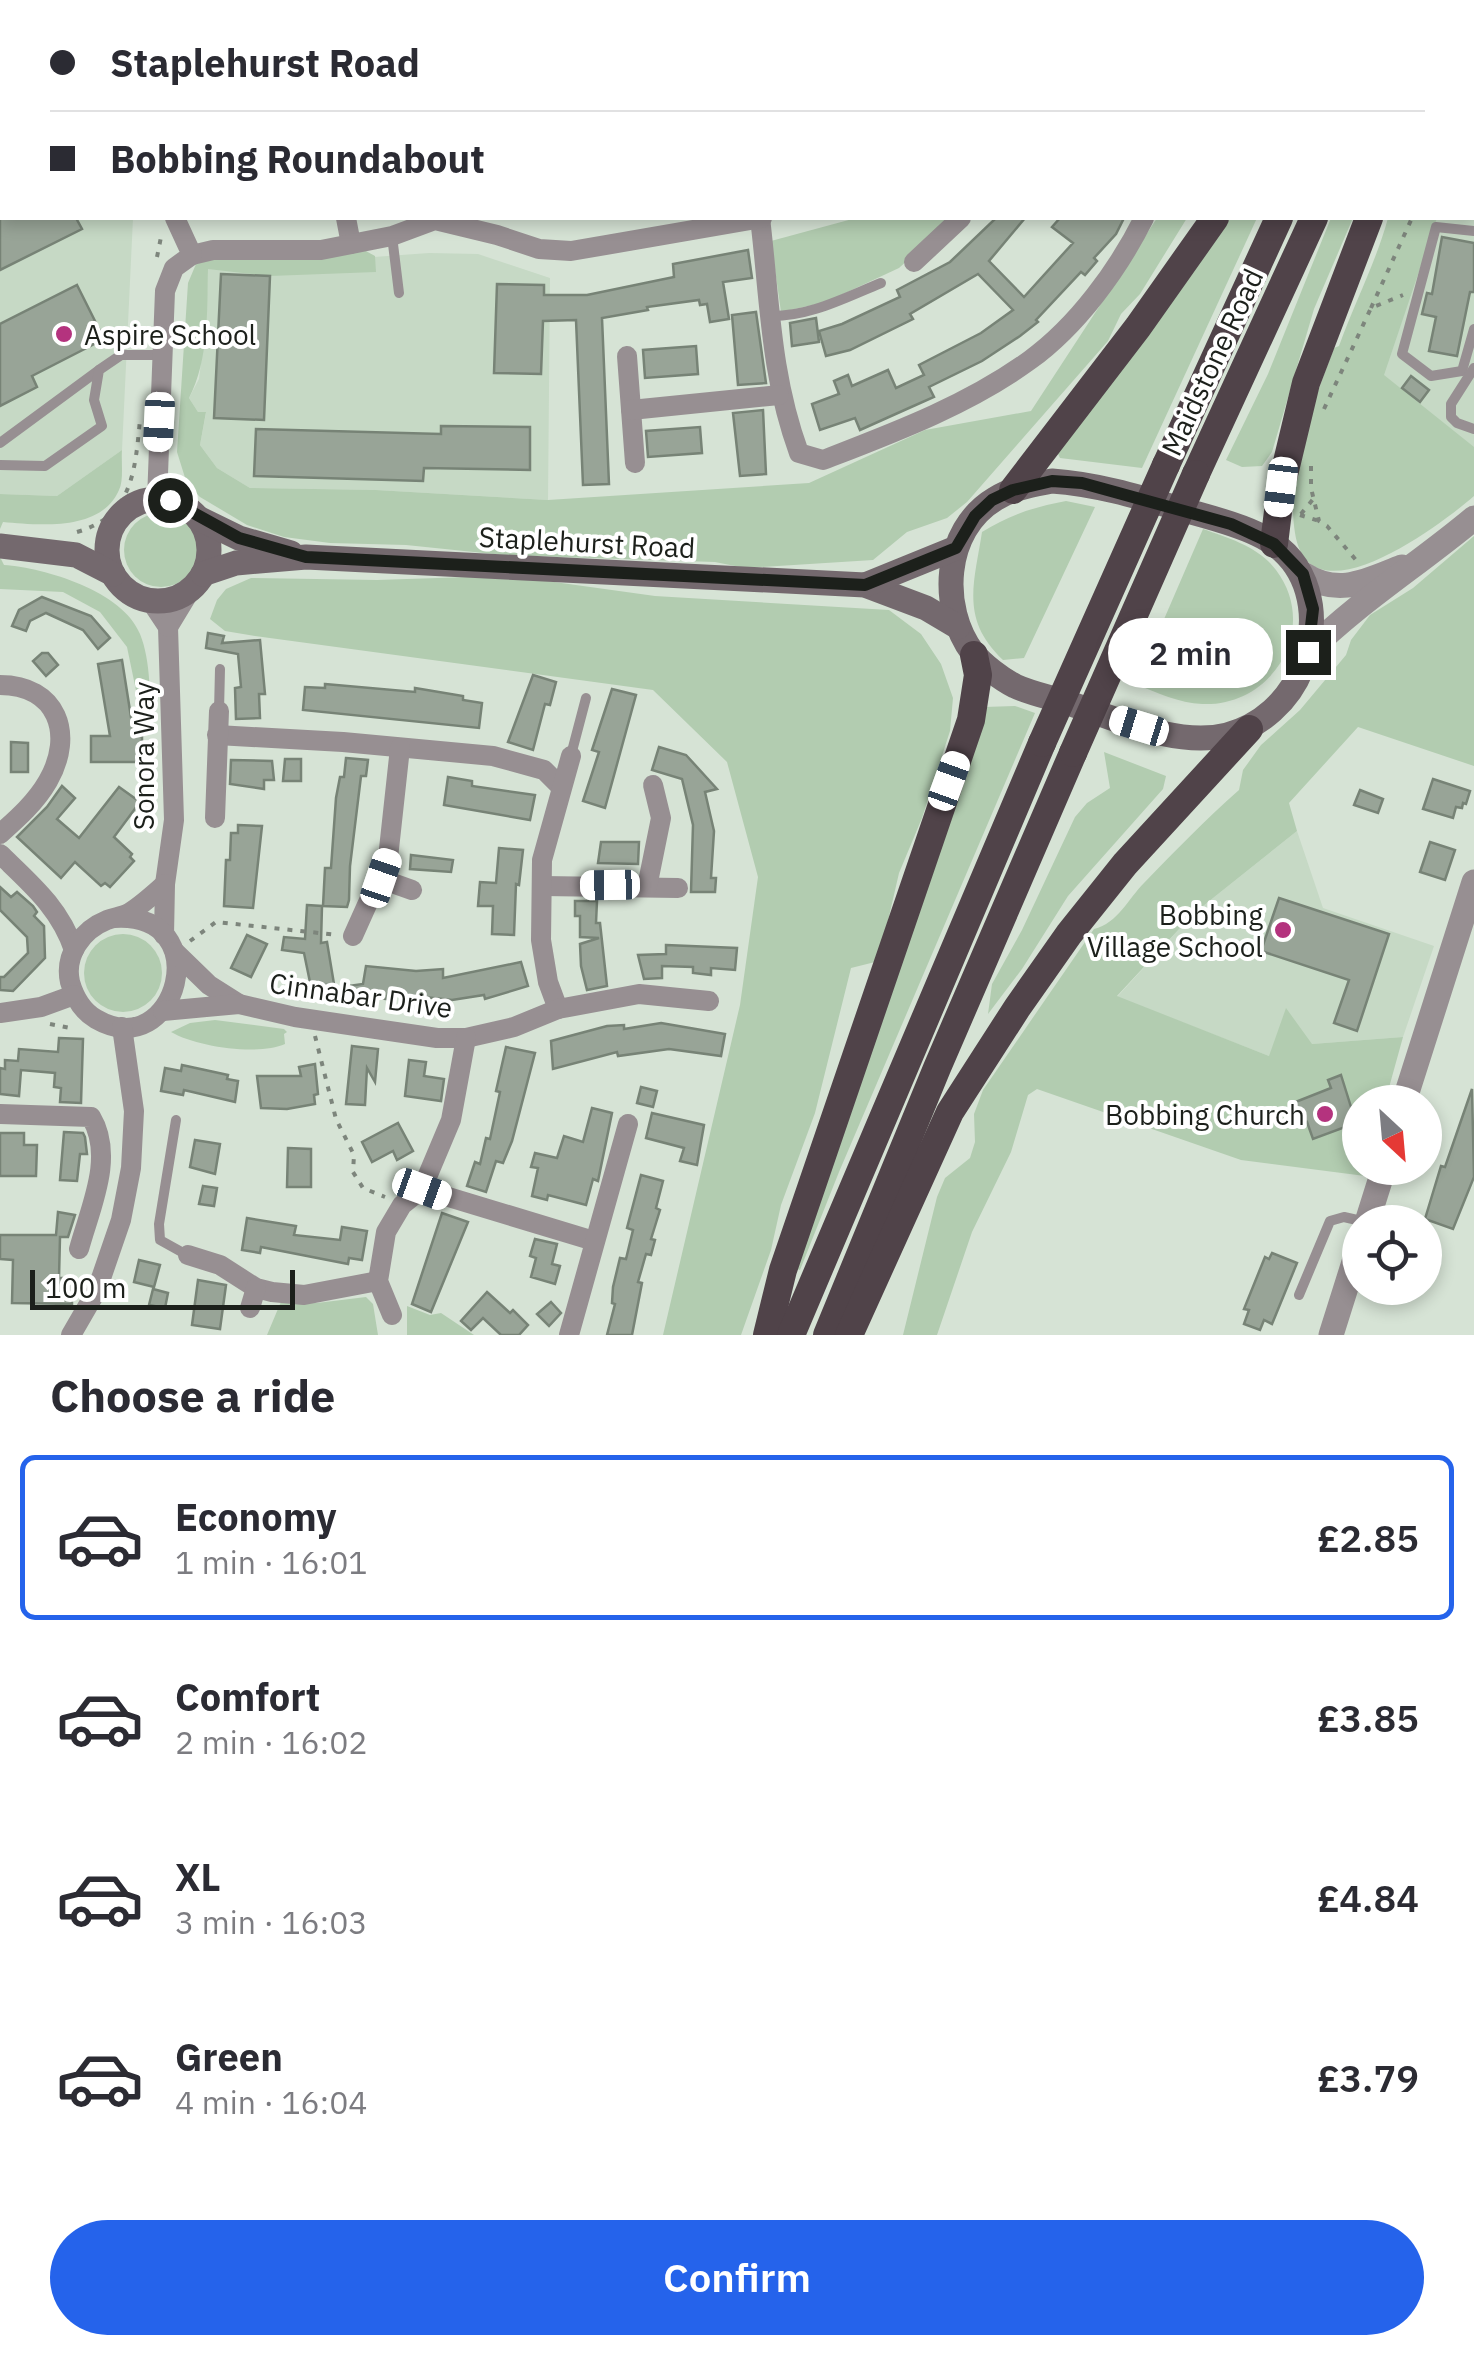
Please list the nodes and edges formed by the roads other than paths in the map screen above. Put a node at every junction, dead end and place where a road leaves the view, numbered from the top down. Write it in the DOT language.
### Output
graph roads {
  1 [pos="346,220"];
  2 [pos="736,220"];
  3 [pos="761,220"];
  4 [pos="959,220"];
  5 [pos="1143,220"];
  6 [pos="1214,220"];
  7 [pos="1278,220"];
  8 [pos="1313,220"];
  9 [pos="1368,220"];
  10 [pos="177,223"];
  11 [pos="478,224"];
  12 [pos="662,226"];
  13 [pos="1474,230"];
  14 [pos="392,236"];
  15 [pos="351,244"];
  16 [pos="192,256"];
  17 [pos="914,262"];
  18 [pos="881,283"];
  19 [pos="400,293"];
  20 [pos="768,316"];
  21 [pos="1474,329"];
  22 [pos="162,355"];
  23 [pos="627,356"];
  24 [pos="1474,368"];
  25 [pos="99,370"];
  26 [pos="780,396"];
  27 [pos="631,410"];
  28 [pos="1474,429"];
  29 [pos="1,444"];
  30 [pos="635,463"];
  31 [pos="1,464"];
  32 [pos="1013,490"];
  33 [pos="157,500"];
  34 [pos="198,518"];
  35 [pos="1474,518"];
  36 [pos="112,527"];
  37 [pos="1274,544"];
  38 [pos="5,546"];
  39 [pos="956,548"];
  40 [pos="306,557"];
  41 [pos="1420,561"];
  42 [pos="112,574"];
  43 [pos="1303,574"];
  44 [pos="197,582"];
  45 [pos="865,585"];
  46 [pos="139,598"];
  47 [pos="168,627"];
  48 [pos="958,627"];
  49 [pos="1308,652"];
  50 [pos="974,655"];
  51 [pos="220,669"];
  52 [pos="0,685"];
  53 [pos="586,698"];
  54 [pos="219,710"];
  55 [pos="1249,730"];
  56 [pos="217,735"];
  57 [pos="400,748"];
  58 [pos="571,756"];
  59 [pos="653,785"];
  60 [pos="560,786"];
  61 [pos="216,818"];
  62 [pos="0,834"];
  63 [pos="0,854"];
  64 [pos="381,878"];
  65 [pos="1474,882"];
  66 [pos="165,884"];
  67 [pos="543,886"];
  68 [pos="647,886"];
  69 [pos="678,888"];
  70 [pos="412,890"];
  71 [pos="49,900"];
  72 [pos="110,919"];
  73 [pos="352,936"];
  74 [pos="169,944"];
  75 [pos="74,950"];
  76 [pos="74,995"];
  77 [pos="708,1001"];
  78 [pos="240,1004"];
  79 [pos="558,1009"];
  80 [pos="162,1011"];
  81 [pos="0,1013"];
  82 [pos="122,1027"];
  83 [pos="466,1038"];
  84 [pos="1409,1085"];
  85 [pos="0,1114"];
  86 [pos="176,1120"];
  87 [pos="628,1124"];
  88 [pos="422,1189"];
  89 [pos="1342,1218"];
  90 [pos="594,1241"];
  91 [pos="79,1249"];
  92 [pos="188,1256"];
  93 [pos="378,1281"];
  94 [pos="1299,1295"];
  95 [pos="1342,1300"];
  96 [pos="392,1315"];
  97 [pos="71,1335"];
  98 [pos="568,1335"];
  99 [pos="767,1335"];
  100 [pos="792,1335"];
  101 [pos="827,1335"];
  102 [pos="849,1335"];
  103 [pos="1331,1335"];
  1 -- 15 [label="street"];
  2 -- 12 [label="street"];
  3 -- 20 [label="street"];
  4 -- 17 [label="street"];
  5 -- 26 [label="street"];
  6 -- 32 [label="highway"];
  7 -- 100 [label="highway, Maidstone Road, bridge"];
  8 -- 101 [label="highway, Maidstone Road, bridge"];
  9 -- 37 [label="highway"];
  10 -- 16 [label="street"];
  11 -- 12 [label="street"];
  11 -- 14 [label="street"];
  13 -- 21 [label="lane"];
  14 -- 15 [label="street"];
  14 -- 19 [label="lane"];
  15 -- 16 [label="street"];
  16 -- 22 [label="street"];
  18 -- 20 [label="lane"];
  20 -- 26 [label="street"];
  22 -- 25 [label="lane"];
  22 -- 33 [label="street"];
  23 -- 27 [label="street"];
  24 -- 28 [label="lane"];
  25 -- 29 [label="lane"];
  25 -- 31 [label="lane"];
  26 -- 27 [label="street"];
  27 -- 30 [label="street"];
  32 -- 37 [label="main road"];
  32 -- 39 [label="main road"];
  33 -- 34 [label="main road"];
  33 -- 36 [label="main road"];
  34 -- 40 [label="main road, Staplehurst Road"];
  34 -- 44 [label="main road"];
  35 -- 41 [label="street"];
  36 -- 38 [label="main road"];
  36 -- 42 [label="main road"];
  37 -- 43 [label="main road"];
  38 -- 42 [label="main road"];
  39 -- 45 [label="main road, Staplehurst Road"];
  39 -- 48 [label="main road"];
  40 -- 44 [label="main road, Staplehurst Road"];
  40 -- 45 [label="main road, Staplehurst Road"];
  41 -- 43 [label="street"];
  41 -- 49 [label="street"];
  42 -- 46 [label="main road"];
  43 -- 49 [label="main road"];
  44 -- 46 [label="main road"];
  44 -- 47 [label="street"];
  45 -- 48 [label="main road, Staplehurst Road"];
  46 -- 47 [label="street"];
  47 -- 66 [label="street, Sonora Way"];
  48 -- 50 [label="main road"];
  49 -- 55 [label="main road"];
  50 -- 55 [label="main road"];
  50 -- 99 [label="highway"];
  51 -- 54 [label="lane"];
  52 -- 62 [label="street"];
  53 -- 58 [label="lane"];
  54 -- 56 [label="street"];
  55 -- 102 [label="highway"];
  56 -- 57 [label="street"];
  56 -- 61 [label="street"];
  57 -- 60 [label="street"];
  57 -- 64 [label="street"];
  58 -- 60 [label="street"];
  59 -- 68 [label="street"];
  60 -- 67 [label="street"];
  63 -- 71 [label="street"];
  64 -- 70 [label="street"];
  64 -- 73 [label="street"];
  65 -- 84 [label="street"];
  66 -- 72 [label="street"];
  66 -- 74 [label="street, Sonora Way"];
  67 -- 68 [label="street"];
  67 -- 79 [label="street"];
  68 -- 69 [label="street"];
  71 -- 72 [label="street"];
  71 -- 75 [label="street"];
  72 -- 74 [label="street"];
  72 -- 75 [label="street"];
  74 -- 78 [label="street, Cinnabar Drive"];
  74 -- 80 [label="street, Sonora Way"];
  75 -- 76 [label="street"];
  76 -- 81 [label="street"];
  76 -- 82 [label="street"];
  77 -- 79 [label="street, Cinnabar Drive"];
  78 -- 80 [label="street, Cinnabar Drive"];
  78 -- 83 [label="street, Cinnabar Drive"];
  79 -- 83 [label="street, Cinnabar Drive"];
  80 -- 82 [label="street"];
  82 -- 97 [label="street"];
  83 -- 88 [label="street"];
  85 -- 91 [label="street"];
  86 -- 92 [label="lane"];
  87 -- 90 [label="street"];
  88 -- 90 [label="street"];
  88 -- 93 [label="street"];
  89 -- 94 [label="lane"];
  90 -- 98 [label="street"];
  92 -- 93 [label="street"];
  93 -- 96 [label="street"];
  95 -- 103 [label="street"];
}
